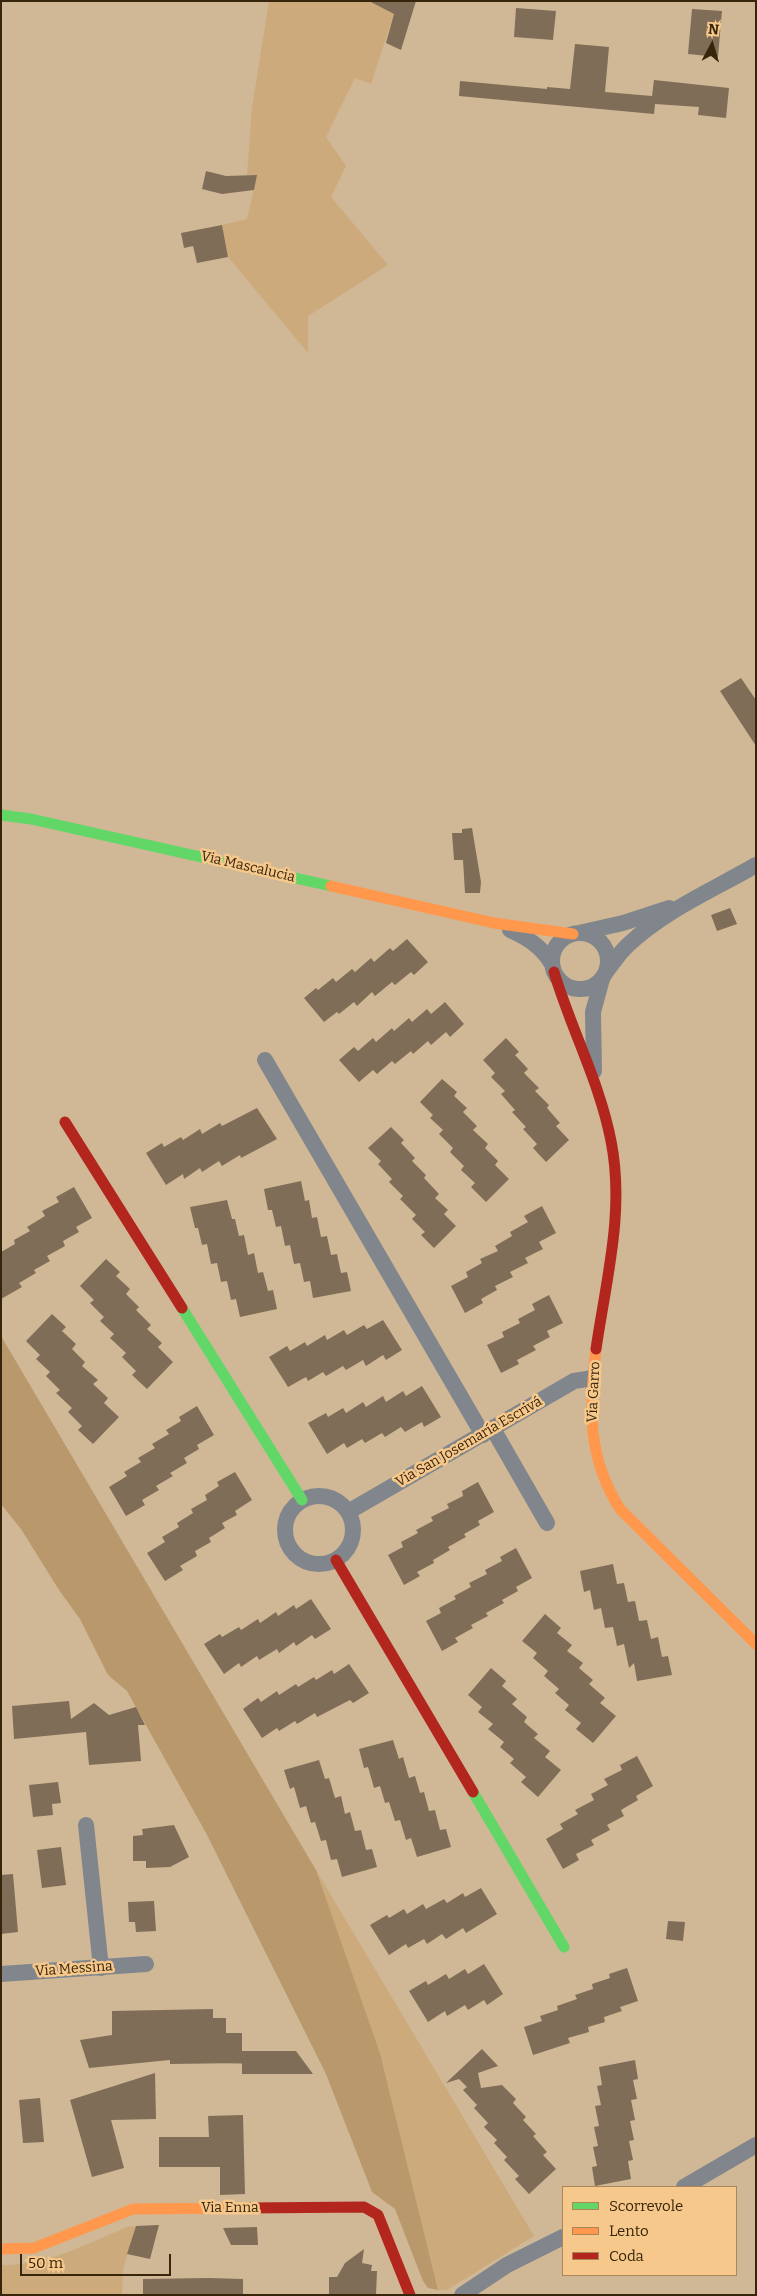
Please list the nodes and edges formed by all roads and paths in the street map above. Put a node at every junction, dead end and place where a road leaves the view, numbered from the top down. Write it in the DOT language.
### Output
graph roads {
  1 [pos="1,814"];
  2 [pos="756,866"];
  3 [pos="688,902"];
  4 [pos="494,923"];
  5 [pos="575,934"];
  6 [pos="553,968"];
  7 [pos="604,975"];
  8 [pos="265,1060"];
  9 [pos="594,1081"];
  10 [pos="65,1122"];
  11 [pos="593,1378"];
  12 [pos="488,1432"];
  13 [pos="302,1500"];
  14 [pos="348,1512"];
  15 [pos="546,1523"];
  16 [pos="336,1560"];
  17 [pos="756,1644"];
  18 [pos="86,1825"];
  19 [pos="564,1947"];
  20 [pos="146,1964"];
  21 [pos="101,1968"];
  22 [pos="1,1974"];
  23 [pos="756,2145"];
  24 [pos="686,2186"];
  25 [pos="562,2238"];
  26 [pos="1,2249"];
  27 [pos="410,2295"];
  28 [pos="462,2295"];
  1 -- 4 [label="street, Via Mascalucia"];
  2 -- 3 [label="street"];
  3 -- 5 [label="street"];
  3 -- 7 [label="street"];
  4 -- 5 [label="street, Via Mascalucia"];
  4 -- 6 [label="street"];
  5 -- 6 [label="street"];
  5 -- 7 [label="street"];
  6 -- 7 [label="street"];
  6 -- 9 [label="street, Via Garro"];
  7 -- 9 [label="street"];
  8 -- 12 [label="street"];
  9 -- 11 [label="street, Via Garro"];
  10 -- 13 [label="street"];
  11 -- 12 [label="street, Via San Josemaría Escrivá"];
  11 -- 17 [label="street, Via Garro"];
  12 -- 14 [label="street, Via San Josemaría Escrivá"];
  12 -- 15 [label="street"];
  13 -- 14 [label="street"];
  13 -- 16 [label="street"];
  14 -- 16 [label="street"];
  16 -- 19 [label="street"];
  18 -- 21 [label="street"];
  20 -- 21 [label="street, Via Messina"];
  21 -- 22 [label="street, Via Messina"];
  23 -- 24 [label="street"];
  25 -- 28 [label="street"];
  26 -- 27 [label="street, Via Enna"];
}
